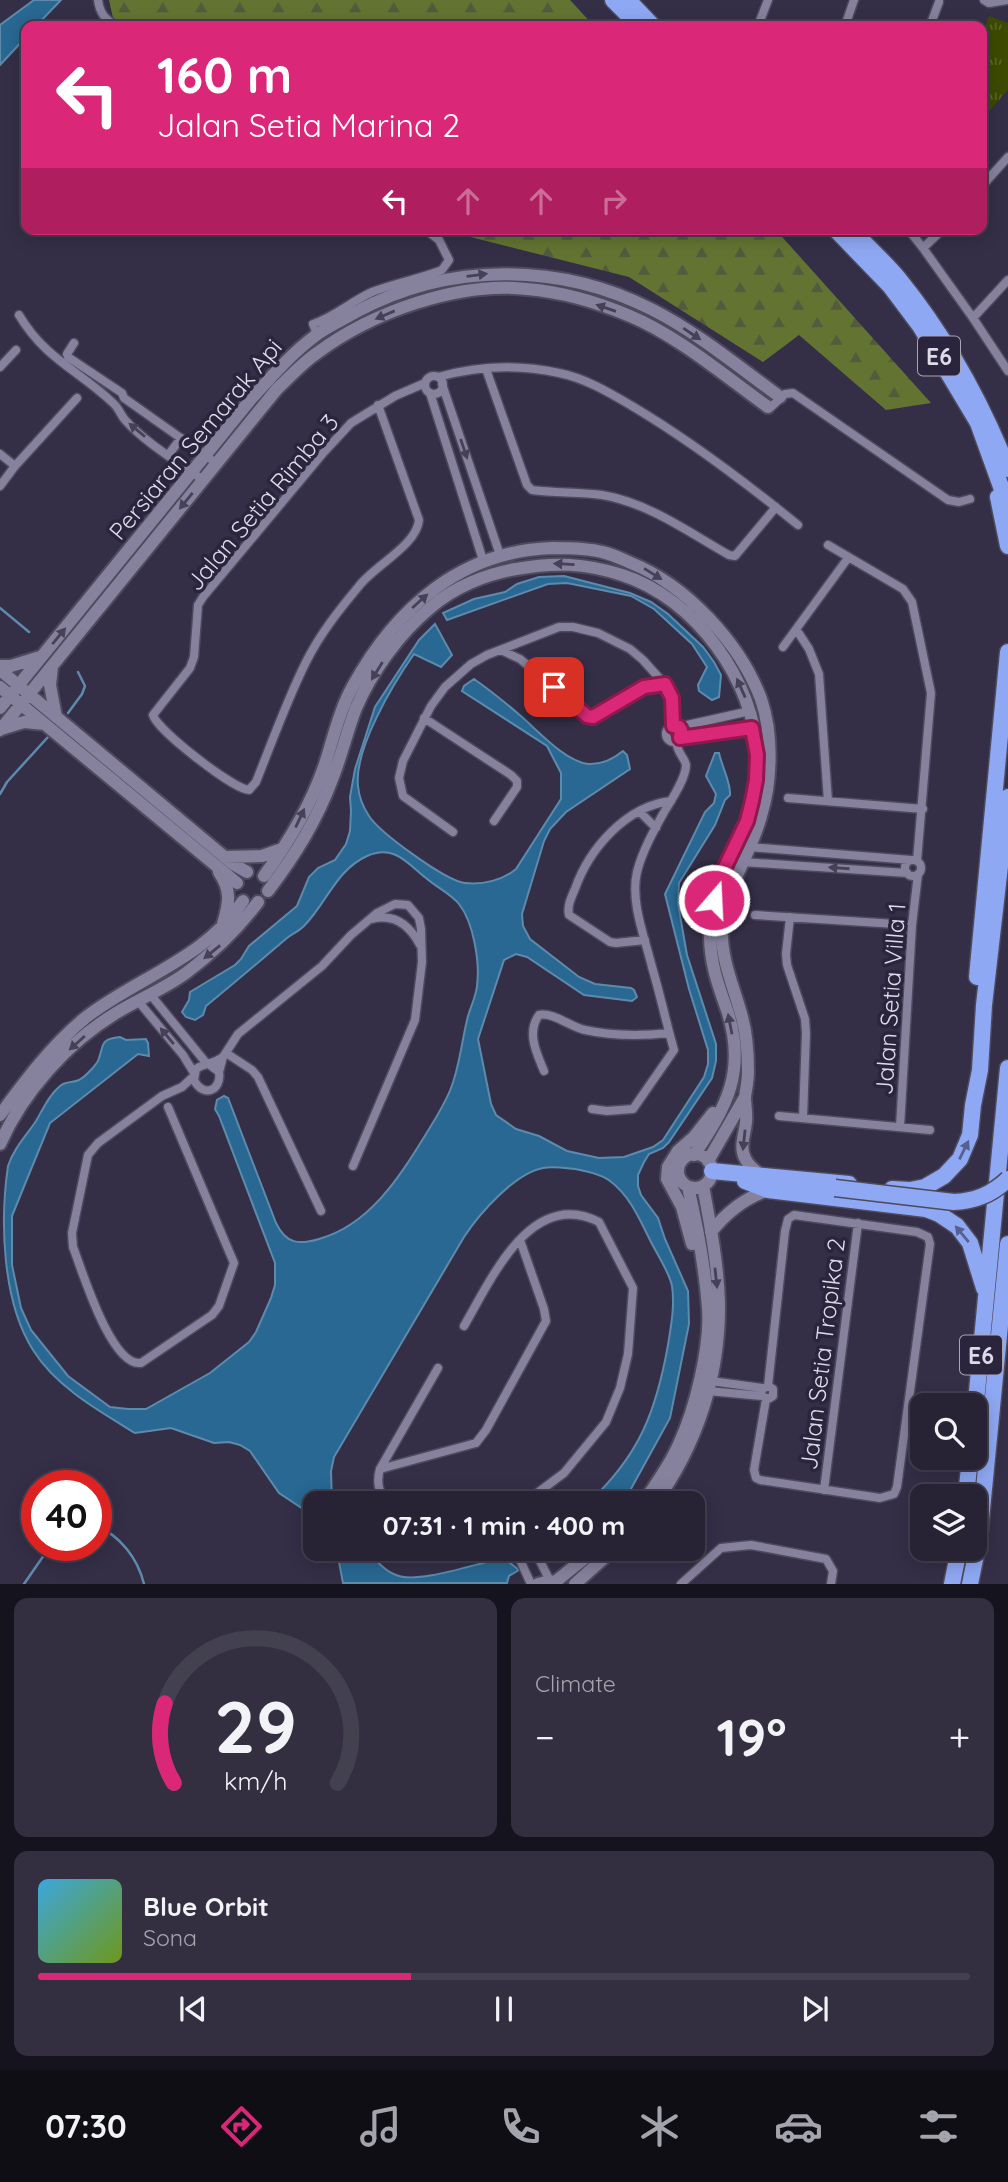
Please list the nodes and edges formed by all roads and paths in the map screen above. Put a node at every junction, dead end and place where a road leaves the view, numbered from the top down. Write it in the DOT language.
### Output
graph roads {
  1 [pos="98,0"];
  2 [pos="613,0"];
  3 [pos="628,0"];
  4 [pos="768,0"];
  5 [pos="854,0"];
  6 [pos="984,0"];
  7 [pos="1008,0"];
  8 [pos="939,2"];
  9 [pos="109,21"];
  10 [pos="633,21"];
  11 [pos="648,21"];
  12 [pos="760,21"];
  13 [pos="847,21"];
  14 [pos="932,21"];
  15 [pos="1008,157"];
  16 [pos="987,180"];
  17 [pos="433,235"];
  18 [pos="841,235"];
  19 [pos="857,235"];
  20 [pos="913,235"];
  21 [pos="937,235"];
  22 [pos="923,248"];
  23 [pos="1008,280"];
  24 [pos="19,315"];
  25 [pos="973,318"];
  26 [pos="317,334"];
  27 [pos="74,343"];
  28 [pos="994,348"];
  29 [pos="16,350"];
  30 [pos="1008,360"];
  31 [pos="0,367"];
  32 [pos="486,369"];
  33 [pos="1008,371"];
  34 [pos="440,381"];
  35 [pos="425,383"];
  36 [pos="430,393"];
  37 [pos="780,397"];
  38 [pos="77,398"];
  39 [pos="124,398"];
  40 [pos="115,404"];
  41 [pos="378,405"];
  42 [pos="768,407"];
  43 [pos="978,423"];
  44 [pos="181,438"];
  45 [pos="0,454"];
  46 [pos="169,454"];
  47 [pos="211,459"];
  48 [pos="15,466"];
  49 [pos="1008,469"];
  50 [pos="198,476"];
  51 [pos="0,486"];
  52 [pos="970,499"];
  53 [pos="1008,506"];
  54 [pos="776,507"];
  55 [pos="797,525"];
  56 [pos="494,539"];
  57 [pos="478,544"];
  58 [pos="828,545"];
  59 [pos="1008,546"];
  60 [pos="500,555"];
  61 [pos="848,558"];
  62 [pos="484,560"];
  63 [pos="796,629"];
  64 [pos="522,641"];
  65 [pos="783,647"];
  66 [pos="501,650"];
  67 [pos="1008,652"];
  68 [pos="43,656"];
  69 [pos="520,659"];
  70 [pos="52,667"];
  71 [pos="0,668"];
  72 [pos="652,668"];
  73 [pos="665,684"];
  74 [pos="0,687"];
  75 [pos="644,687"];
  76 [pos="15,690"];
  77 [pos="26,699"];
  78 [pos="0,708"];
  79 [pos="750,711"];
  80 [pos="424,718"];
  81 [pos="52,721"];
  82 [pos="676,727"];
  83 [pos="752,728"];
  84 [pos="0,730"];
  85 [pos="678,740"];
  86 [pos="1008,797"];
  87 [pos="788,798"];
  88 [pos="671,801"];
  89 [pos="828,801"];
  90 [pos="923,809"];
  91 [pos="640,812"];
  92 [pos="494,821"];
  93 [pos="656,828"];
  94 [pos="453,832"];
  95 [pos="286,846"];
  96 [pos="749,847"];
  97 [pos="224,857"];
  98 [pos="209,859"];
  99 [pos="914,861"];
  100 [pos="743,862"];
  101 [pos="247,872"];
  102 [pos="907,873"];
  103 [pos="918,874"];
  104 [pos="264,876"];
  105 [pos="237,883"];
  106 [pos="268,891"];
  107 [pos="243,901"];
  108 [pos="258,902"];
  109 [pos="755,915"];
  110 [pos="790,917"];
  111 [pos="419,918"];
  112 [pos="372,919"];
  113 [pos="912,925"];
  114 [pos="407,926"];
  115 [pos="222,927"];
  116 [pos="645,940"];
  117 [pos="421,945"];
  118 [pos="180,969"];
  119 [pos="150,995"];
  120 [pos="133,999"];
  121 [pos="669,1033"];
  122 [pos="224,1055"];
  123 [pos="208,1065"];
  124 [pos="1008,1068"];
  125 [pos="544,1071"];
  126 [pos="219,1072"];
  127 [pos="194,1074"];
  128 [pos="182,1087"];
  129 [pos="198,1087"];
  130 [pos="730,1091"];
  131 [pos="170,1093"];
  132 [pos="745,1097"];
  133 [pos="153,1103"];
  134 [pos="973,1105"];
  135 [pos="168,1107"];
  136 [pos="592,1109"];
  137 [pos="0,1115"];
  138 [pos="779,1116"];
  139 [pos="803,1118"];
  140 [pos="900,1127"];
  141 [pos="930,1130"];
  142 [pos="0,1144"];
  143 [pos="694,1155"];
  144 [pos="353,1166"];
  145 [pos="708,1175"];
  146 [pos="1008,1179"];
  147 [pos="745,1181"];
  148 [pos="765,1183"];
  149 [pos="688,1187"];
  150 [pos="321,1211"];
  151 [pos="859,1223"];
  152 [pos="711,1232"];
  153 [pos="520,1240"];
  154 [pos="1008,1244"];
  155 [pos="702,1270"];
  156 [pos="1006,1279"];
  157 [pos="987,1297"];
  158 [pos="464,1326"];
  159 [pos="438,1368"];
  160 [pos="709,1386"];
  161 [pos="765,1392"];
  162 [pos="977,1393"];
  163 [pos="380,1469"];
  164 [pos="824,1490"];
  165 [pos="379,1491"];
  166 [pos="540,1491"];
  167 [pos="651,1491"];
  168 [pos="662,1491"];
  169 [pos="520,1561"];
  170 [pos="540,1561"];
  171 [pos="580,1561"];
  172 [pos="601,1561"];
  173 [pos="957,1561"];
  174 [pos="550,1583"];
  175 [pos="531,1584"];
  176 [pos="575,1584"];
  177 [pos="681,1584"];
  178 [pos="831,1584"];
  179 [pos="952,1584"];
  180 [pos="970,1584"];
  1 -- 9 [label="street"];
  2 -- 10 [label="highway"];
  3 -- 11 [label="highway"];
  4 -- 12 [label="street"];
  5 -- 13 [label="street"];
  6 -- 7 [label="street"];
  8 -- 14 [label="street"];
  15 -- 16 [label="street"];
  17 -- 26 [label="street"];
  18 -- 43 [label="highway, E6"];
  19 -- 49 [label="highway, E6"];
  20 -- 22 [label="street"];
  21 -- 22 [label="street"];
  22 -- 25 [label="street"];
  23 -- 25 [label="street"];
  24 -- 40 [label="street"];
  25 -- 28 [label="street"];
  26 -- 37 [label="street, Persiaran Semarak Api, one-way"];
  26 -- 47 [label="street, Persiaran Semarak Api"];
  27 -- 39 [label="street"];
  28 -- 30 [label="street"];
  28 -- 33 [label="street"];
  29 -- 31 [label="street"];
  32 -- 34 [label="street"];
  32 -- 54 [label="street"];
  32 -- 54 [label="street"];
  34 -- 35 [label="street"];
  34 -- 36 [label="street"];
  34 -- 56 [label="street, one-way"];
  35 -- 36 [label="street"];
  35 -- 41 [label="street, Jalan Setia Rimba 3"];
  36 -- 57 [label="street"];
  37 -- 42 [label="street"];
  37 -- 52 [label="street"];
  38 -- 48 [label="street"];
  39 -- 40 [label="street"];
  39 -- 44 [label="street"];
  46 -- 40 [label="street, one-way"];
  41 -- 41 [label="street, Jalan Setia Rimba 3"];
  42 -- 47 [label="street, Persiaran Semarak Api, one-way"];
  43 -- 53 [label="highway, E6"];
  43 -- 59 [label="highway"];
  44 -- 46 [label="street"];
  44 -- 47 [label="street"];
  45 -- 48 [label="street"];
  46 -- 50 [label="street"];
  47 -- 50 [label="street, Persiaran Semarak Api"];
  48 -- 51 [label="street"];
  68 -- 50 [label="street, Persiaran Semarak Api, one-way"];
  50 -- 70 [label="street, Persiaran Semarak Api, one-way"];
  54 -- 55 [label="street"];
  56 -- 57 [label="street"];
  56 -- 60 [label="street"];
  57 -- 62 [label="street"];
  58 -- 61 [label="street"];
  60 -- 62 [label="street"];
  60 -- 96 [label="street, one-way"];
  61 -- 63 [label="street"];
  61 -- 90 [label="street"];
  95 -- 62 [label="street, one-way"];
  63 -- 65 [label="street"];
  63 -- 89 [label="street"];
  64 -- 66 [label="street"];
  64 -- 69 [label="street"];
  64 -- 72 [label="street"];
  66 -- 69 [label="street"];
  66 -- 80 [label="street"];
  67 -- 134 [label="highway"];
  68 -- 71 [label="street"];
  68 -- 76 [label="street, Persiaran Semarak Api"];
  69 -- 75 [label="street"];
  70 -- 77 [label="street, Persiaran Semarak Api"];
  70 -- 81 [label="street"];
  71 -- 76 [label="street"];
  72 -- 73 [label="street"];
  72 -- 75 [label="street"];
  73 -- 75 [label="street"];
  73 -- 82 [label="street"];
  74 -- 76 [label="street"];
  76 -- 77 [label="street"];
  76 -- 78 [label="street, Persiaran Semarak Api"];
  77 -- 81 [label="street"];
  77 -- 84 [label="street, Persiaran Semarak Api"];
  79 -- 82 [label="street"];
  79 -- 83 [label="street"];
  79 -- 106 [label="street, one-way"];
  80 -- 92 [label="street"];
  80 -- 94 [label="street"];
  81 -- 84 [label="street"];
  81 -- 97 [label="street"];
  81 -- 98 [label="street"];
  82 -- 85 [label="street"];
  82 -- 85 [label="street"];
  83 -- 85 [label="street"];
  130 -- 83 [label="street, one-way"];
  85 -- 88 [label="street"];
  86 -- 134 [label="highway"];
  87 -- 89 [label="street"];
  88 -- 91 [label="street"];
  88 -- 93 [label="street"];
  89 -- 90 [label="street"];
  90 -- 99 [label="street"];
  91 -- 93 [label="street"];
  91 -- 116 [label="street"];
  93 -- 116 [label="street"];
  95 -- 97 [label="street"];
  95 -- 104 [label="street"];
  96 -- 99 [label="street"];
  96 -- 100 [label="street"];
  97 -- 101 [label="street"];
  98 -- 105 [label="street"];
  98 -- 115 [label="street"];
  99 -- 102 [label="street"];
  99 -- 103 [label="street"];
  102 -- 100 [label="street, one-way"];
  100 -- 132 [label="street"];
  101 -- 104 [label="street"];
  101 -- 105 [label="street"];
  102 -- 103 [label="street"];
  103 -- 113 [label="street, Jalan Setia Villa 1"];
  104 -- 106 [label="street"];
  105 -- 107 [label="street"];
  106 -- 108 [label="street"];
  107 -- 108 [label="street"];
  107 -- 115 [label="street"];
  108 -- 118 [label="street, one-way"];
  109 -- 110 [label="street"];
  110 -- 113 [label="street"];
  110 -- 139 [label="street"];
  111 -- 112 [label="street"];
  111 -- 114 [label="street"];
  111 -- 117 [label="street"];
  112 -- 114 [label="street"];
  112 -- 122 [label="street"];
  113 -- 140 [label="street, Jalan Setia Villa 1"];
  114 -- 117 [label="street"];
  115 -- 118 [label="street"];
  116 -- 121 [label="street"];
  117 -- 144 [label="street"];
  118 -- 119 [label="street"];
  118 -- 120 [label="street"];
  119 -- 120 [label="street"];
  119 -- 123 [label="street"];
  127 -- 120 [label="street, one-way"];
  120 -- 137 [label="street"];
  120 -- 142 [label="street, one-way"];
  121 -- 125 [label="street"];
  121 -- 136 [label="street"];
  122 -- 123 [label="street"];
  122 -- 126 [label="street"];
  122 -- 150 [label="street"];
  123 -- 126 [label="street"];
  123 -- 127 [label="street"];
  124 -- 157 [label="highway, E6"];
  126 -- 129 [label="street"];
  127 -- 128 [label="street"];
  127 -- 129 [label="street"];
  128 -- 129 [label="street"];
  128 -- 131 [label="street"];
  130 -- 143 [label="street"];
  130 -- 155 [label="street"];
  131 -- 133 [label="street"];
  131 -- 135 [label="street"];
  132 -- 145 [label="street"];
  132 -- 148 [label="street, one-way"];
  133 -- 135 [label="street"];
  133 -- 135 [label="street"];
  148 -- 134 [label="highway, one-way"];
  138 -- 139 [label="street"];
  139 -- 140 [label="street"];
  140 -- 141 [label="street"];
  143 -- 145 [label="street"];
  143 -- 149 [label="street"];
  145 -- 147 [label="highway"];
  145 -- 148 [label="highway"];
  145 -- 149 [label="street"];
  145 -- 152 [label="street"];
  146 -- 147 [label="highway, bridge"];
  147 -- 148 [label="highway"];
  148 -- 152 [label="street"];
  157 -- 148 [label="highway, one-way"];
  149 -- 155 [label="street"];
  151 -- 161 [label="street"];
  151 -- 164 [label="street, Jalan Setia Tropika 2"];
  151 -- 164 [label="street"];
  152 -- 160 [label="street, one-way"];
  153 -- 158 [label="street"];
  153 -- 163 [label="street"];
  153 -- 166 [label="street"];
  154 -- 156 [label="highway, E6"];
  155 -- 167 [label="street"];
  156 -- 180 [label="highway, E6"];
  157 -- 162 [label="highway, E6"];
  159 -- 163 [label="street"];
  160 -- 161 [label="street"];
  160 -- 168 [label="street"];
  161 -- 164 [label="street"];
  163 -- 165 [label="street"];
  169 -- 175 [label="street"];
  170 -- 174 [label="street"];
  171 -- 174 [label="street"];
  172 -- 176 [label="street"];
  173 -- 179 [label="highway"];
  177 -- 178 [label="street"];
}
